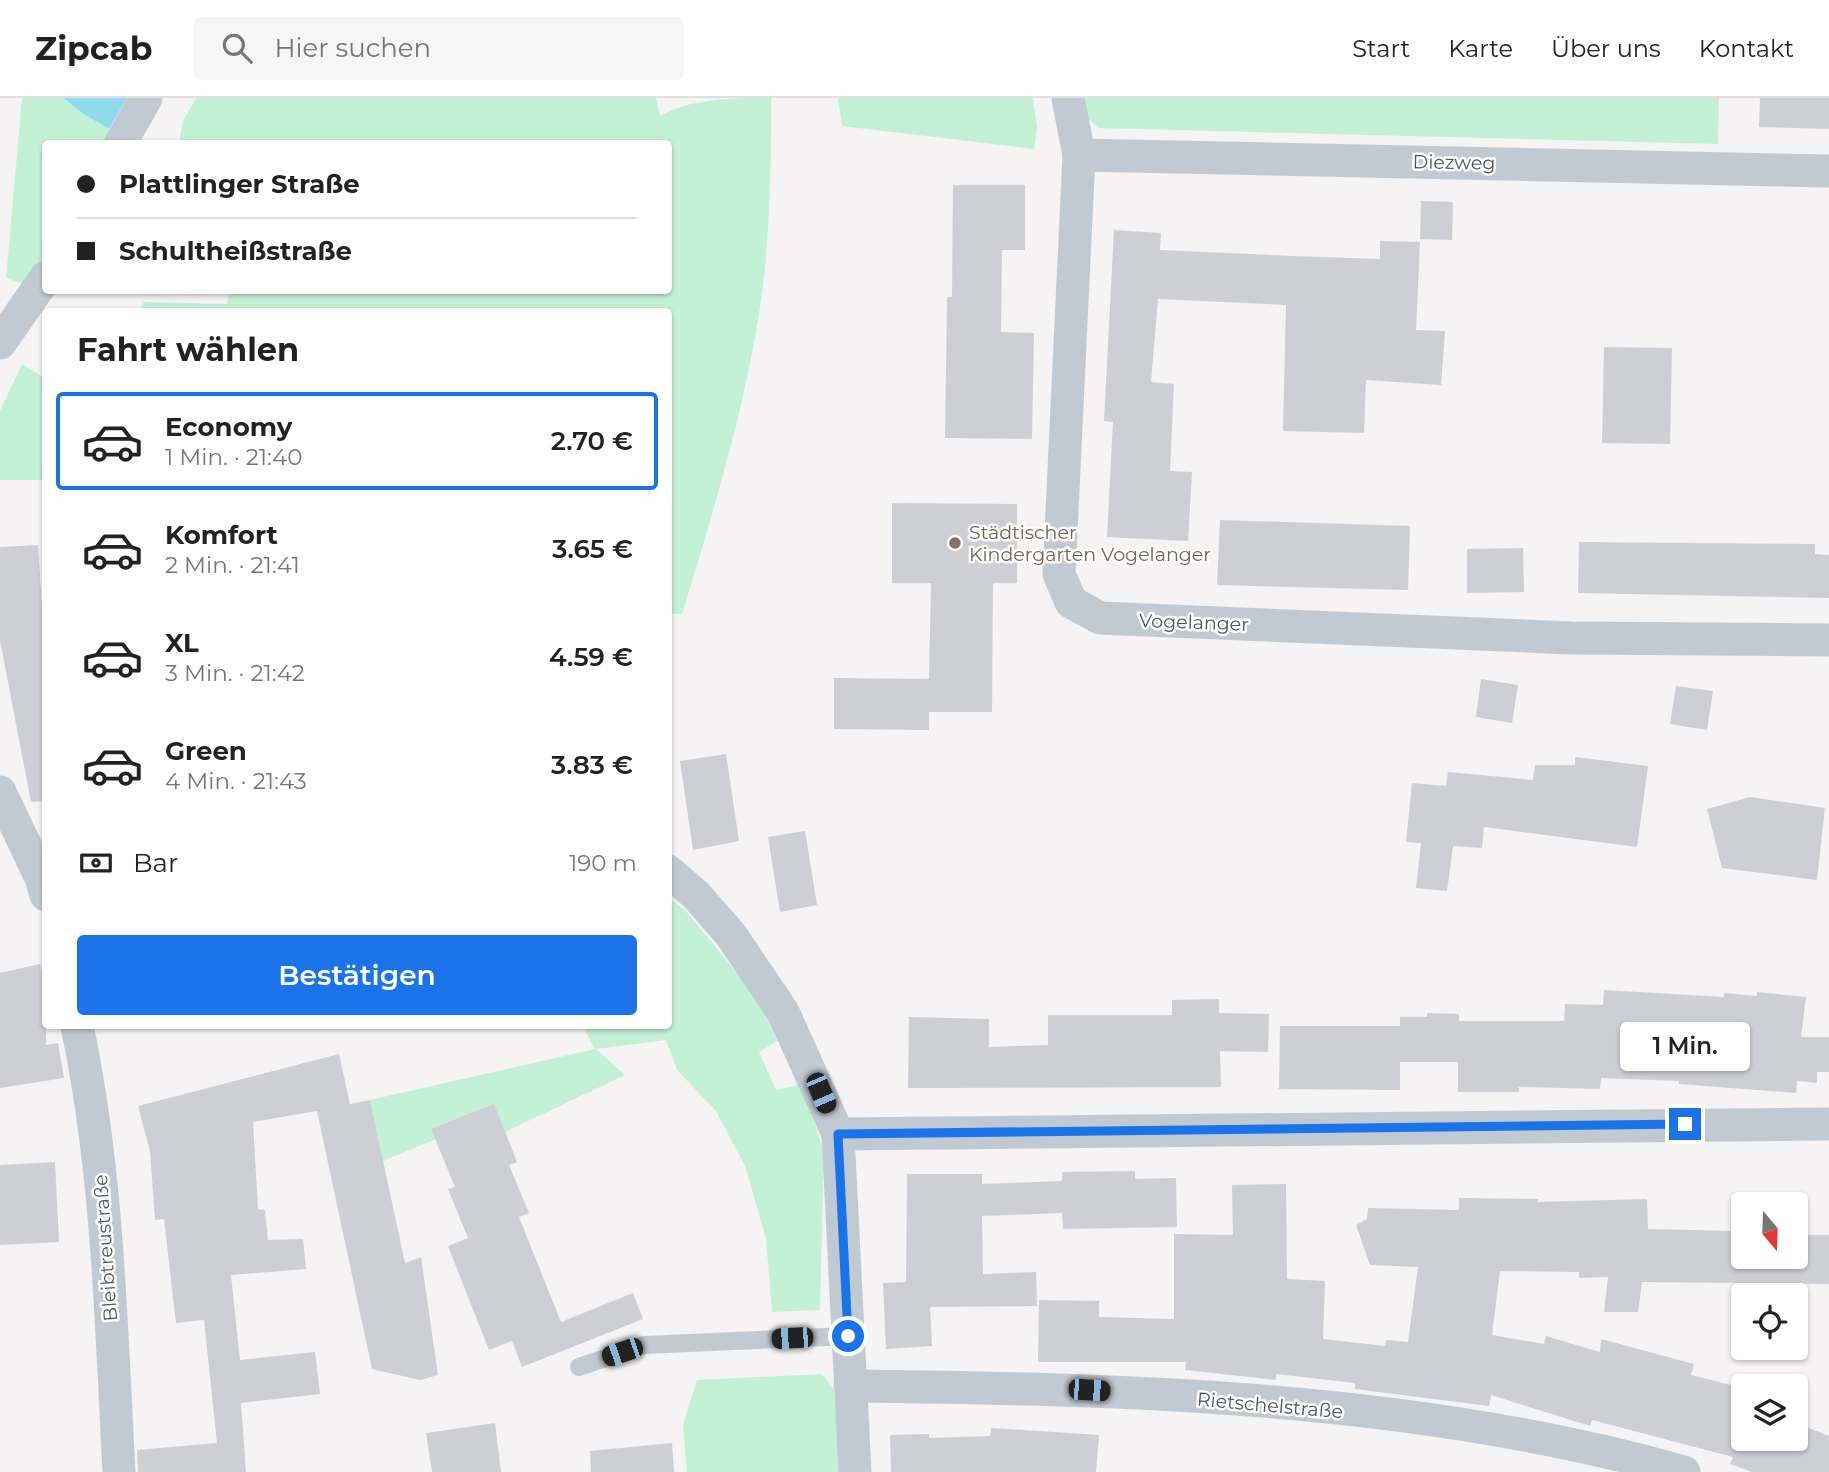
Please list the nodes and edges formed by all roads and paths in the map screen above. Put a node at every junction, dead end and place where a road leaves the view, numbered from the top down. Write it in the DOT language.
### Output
graph roads {
  1 [pos="146,98"];
  2 [pos="1068,98"];
  3 [pos="122,140"];
  4 [pos="1079,155"];
  5 [pos="1829,171"];
  6 [pos="42,282"];
  7 [pos="0,343"];
  8 [pos="1829,640"];
  9 [pos="0,792"];
  10 [pos="672,874"];
  11 [pos="42,880"];
  12 [pos="78,1029"];
  13 [pos="1829,1124"];
  14 [pos="838,1134"];
  15 [pos="848,1336"];
  16 [pos="579,1367"];
  17 [pos="850,1386"];
  18 [pos="119,1472"];
  19 [pos="855,1472"];
  20 [pos="1684,1472"];
  1 -- 3 [label="street"];
  2 -- 4 [label="street, Vogelanger"];
  4 -- 5 [label="street, Diezweg"];
  4 -- 8 [label="street, Vogelanger"];
  6 -- 7 [label="street"];
  9 -- 11 [label="street"];
  10 -- 14 [label="street"];
  12 -- 18 [label="street, Bleibtreustraße"];
  13 -- 14 [label="street"];
  14 -- 15 [label="street"];
  15 -- 16 [label="lane"];
  15 -- 17 [label="street"];
  17 -- 19 [label="street"];
  17 -- 20 [label="street, Rietschelstraße"];
}
